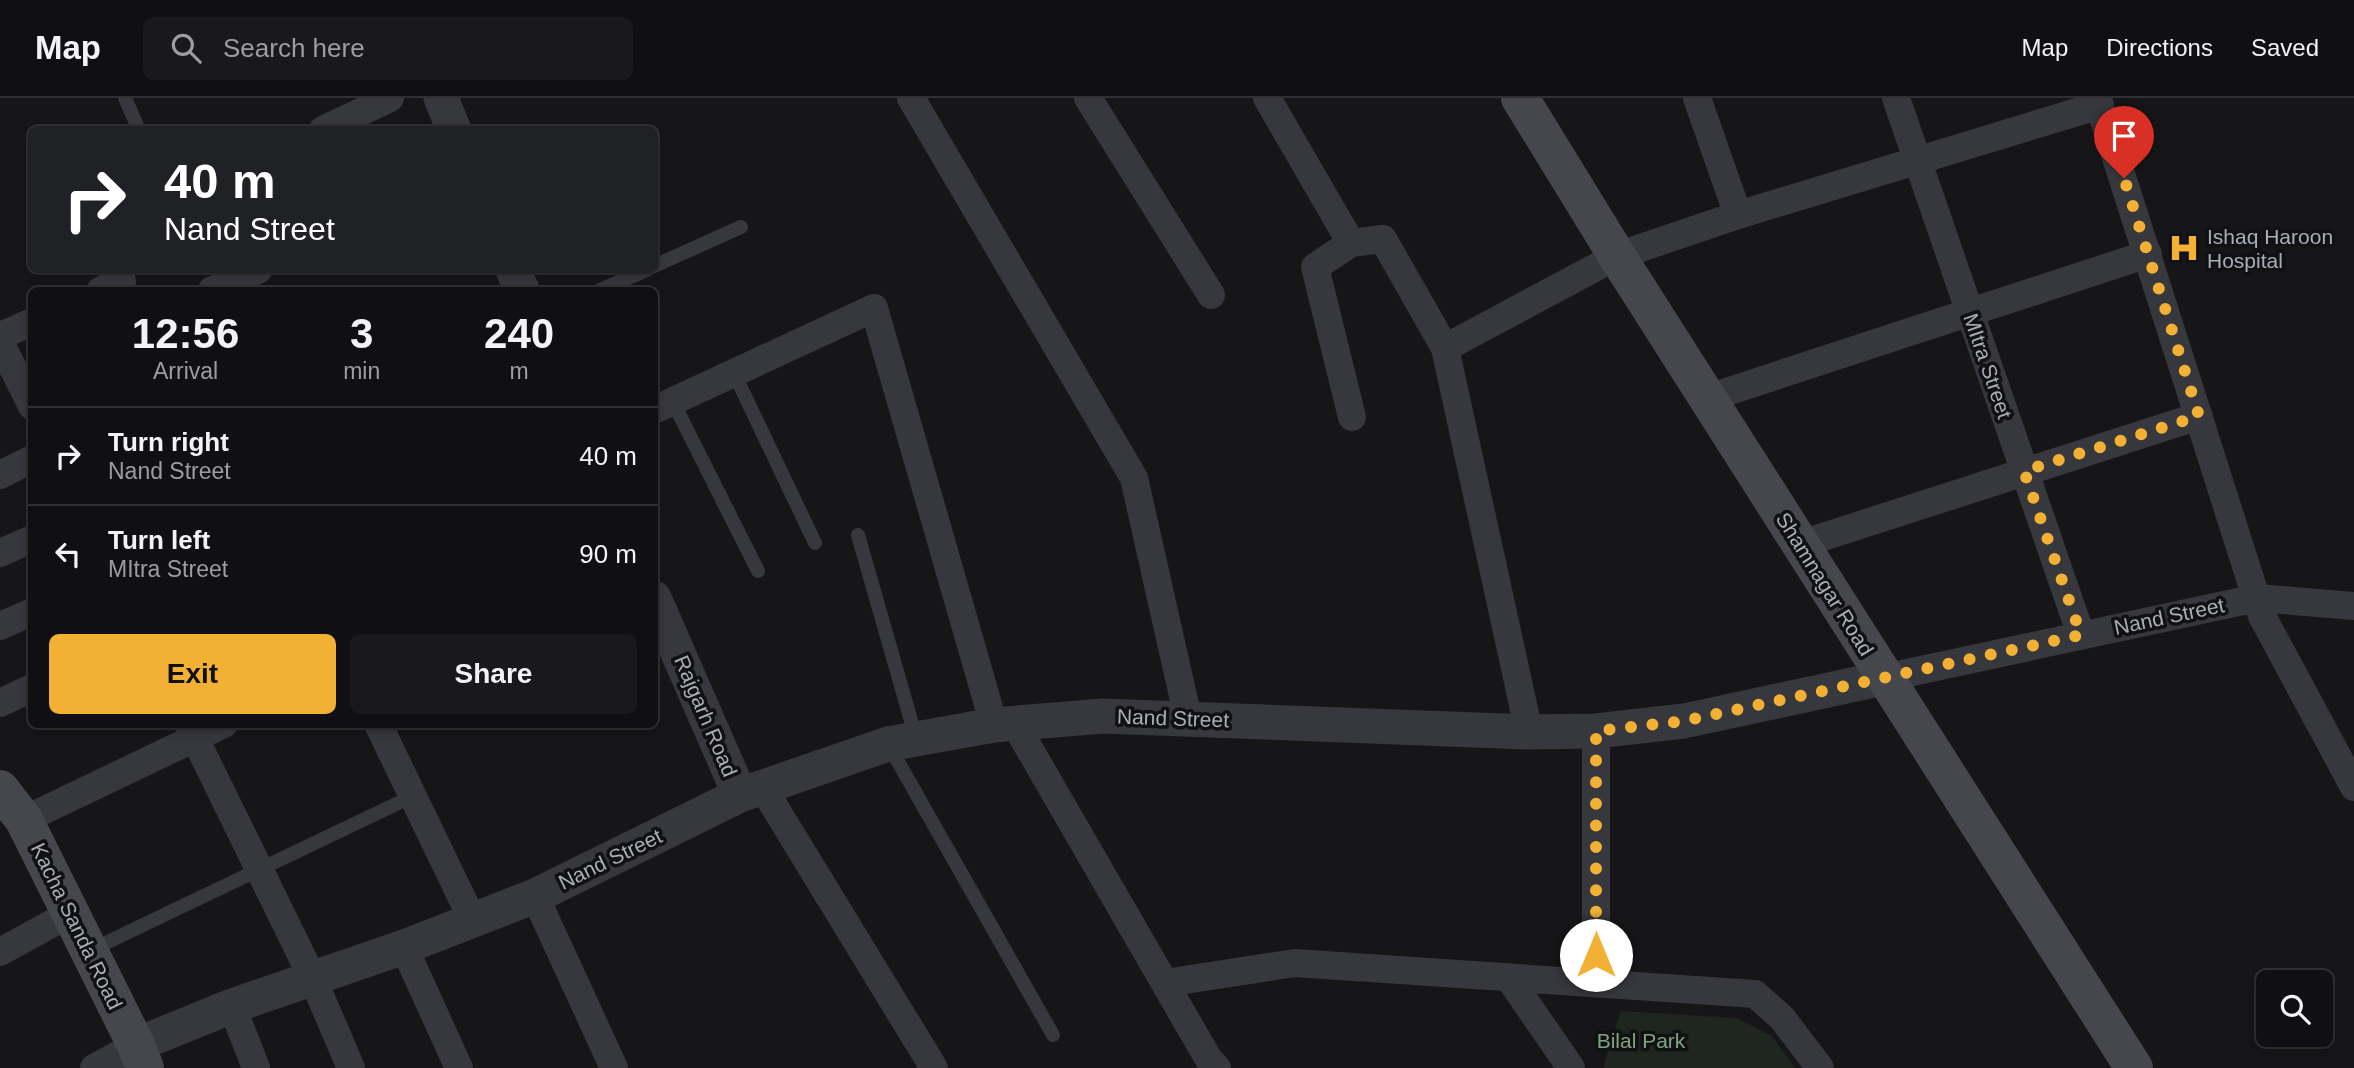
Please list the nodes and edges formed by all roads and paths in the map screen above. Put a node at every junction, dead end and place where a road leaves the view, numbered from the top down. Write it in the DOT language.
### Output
graph roads {
  1 [pos="125,98"];
  2 [pos="390,98"];
  3 [pos="441,98"];
  4 [pos="911,98"];
  5 [pos="1088,98"];
  6 [pos="1267,98"];
  7 [pos="1520,98"];
  8 [pos="1697,98"];
  9 [pos="1896,98"];
  10 [pos="2099,102"];
  11 [pos="137,126"];
  12 [pos="331,126"];
  13 [pos="452,126"];
  14 [pos="1917,161"];
  15 [pos="1738,215"];
  16 [pos="741,227"];
  17 [pos="1351,243"];
  18 [pos="2148,254"];
  19 [pos="1617,256"];
  20 [pos="658,264"];
  21 [pos="251,273"];
  22 [pos="640,273"];
  23 [pos="219,287"];
  24 [pos="607,287"];
  25 [pos="1211,295"];
  26 [pos="1969,312"];
  27 [pos="28,324"];
  28 [pos="0,336"];
  29 [pos="0,342"];
  30 [pos="1445,348"];
  31 [pos="734,373"];
  32 [pos="28,398"];
  33 [pos="1708,398"];
  34 [pos="664,406"];
  35 [pos="2199,416"];
  36 [pos="1352,417"];
  37 [pos="28,461"];
  38 [pos="2024,471"];
  39 [pos="0,475"];
  40 [pos="858,535"];
  41 [pos="28,541"];
  42 [pos="815,543"];
  43 [pos="1801,544"];
  44 [pos="0,553"];
  45 [pos="758,571"];
  46 [pos="2257,598"];
  47 [pos="658,606"];
  48 [pos="2354,606"];
  49 [pos="28,613"];
  50 [pos="0,626"];
  51 [pos="2081,635"];
  52 [pos="1885,678"];
  53 [pos="28,690"];
  54 [pos="0,703"];
  55 [pos="1188,718"];
  56 [pos="1005,725"];
  57 [pos="380,728"];
  58 [pos="191,731"];
  59 [pos="1596,731"];
  60 [pos="1529,732"];
  61 [pos="902,741"];
  62 [pos="2354,787"];
  63 [pos="0,789"];
  64 [pos="751,791"];
  65 [pos="413,796"];
  66 [pos="24,820"];
  67 [pos="260,869"];
  68 [pos="535,896"];
  69 [pos="71,913"];
  70 [pos="473,921"];
  71 [pos="404,947"];
  72 [pos="89,951"];
  73 [pos="0,952"];
  74 [pos="1509,978"];
  75 [pos="313,979"];
  76 [pos="1596,983"];
  77 [pos="1165,984"];
  78 [pos="232,1006"];
  79 [pos="1053,1035"];
  80 [pos="141,1056"];
  81 [pos="94,1068"];
  82 [pos="256,1068"];
  83 [pos="351,1068"];
  84 [pos="459,1068"];
  85 [pos="614,1068"];
  86 [pos="934,1068"];
  87 [pos="1217,1068"];
  88 [pos="1571,1068"];
  89 [pos="1820,1068"];
  90 [pos="2134,1068"];
  1 -- 11 [label="lane"];
  2 -- 12 [label="street"];
  3 -- 13 [label="street"];
  4 -- 55 [label="street"];
  5 -- 25 [label="street"];
  6 -- 17 [label="street"];
  7 -- 19 [label="main road, Shamnagar Road"];
  8 -- 15 [label="street"];
  9 -- 14 [label="street, MItra Street"];
  10 -- 14 [label="street"];
  10 -- 18 [label="street"];
  14 -- 15 [label="street"];
  14 -- 26 [label="street, MItra Street"];
  15 -- 19 [label="street"];
  16 -- 20 [label="lane"];
  17 -- 30 [label="street"];
  17 -- 36 [label="street"];
  18 -- 26 [label="street"];
  18 -- 35 [label="street"];
  19 -- 30 [label="street"];
  19 -- 33 [label="main road, Shamnagar Road"];
  21 -- 23 [label="street"];
  22 -- 24 [label="lane"];
  26 -- 33 [label="street"];
  26 -- 38 [label="street, MItra Street"];
  27 -- 28 [label="street"];
  29 -- 32 [label="street"];
  30 -- 60 [label="street"];
  31 -- 34 [label="street"];
  31 -- 42 [label="lane"];
  31 -- 56 [label="street"];
  33 -- 43 [label="main road, Shamnagar Road"];
  34 -- 45 [label="lane"];
  35 -- 38 [label="street"];
  35 -- 46 [label="street"];
  37 -- 39 [label="street"];
  38 -- 43 [label="street"];
  38 -- 51 [label="street, MItra Street"];
  40 -- 61 [label="lane"];
  41 -- 44 [label="street"];
  43 -- 52 [label="main road, Shamnagar Road"];
  46 -- 48 [label="street, Nand Street"];
  46 -- 51 [label="street, Nand Street"];
  46 -- 62 [label="street"];
  47 -- 64 [label="street, Rajgarh Road"];
  49 -- 50 [label="street"];
  51 -- 52 [label="street, Nand Street"];
  52 -- 59 [label="street, Nand Street"];
  52 -- 90 [label="main road, Shamnagar Road"];
  53 -- 54 [label="street"];
  55 -- 56 [label="street, Nand Street"];
  55 -- 60 [label="street, Nand Street"];
  56 -- 61 [label="street, Nand Street"];
  56 -- 77 [label="street"];
  57 -- 65 [label="street"];
  58 -- 66 [label="street"];
  58 -- 67 [label="street"];
  59 -- 60 [label="street, Nand Street"];
  59 -- 76 [label="street"];
  61 -- 64 [label="street, Nand Street"];
  61 -- 79 [label="lane"];
  63 -- 66 [label="main road, Kacha Sanda Road"];
  64 -- 68 [label="street, Nand Street"];
  64 -- 86 [label="street"];
  65 -- 67 [label="lane"];
  65 -- 70 [label="street"];
  66 -- 69 [label="main road, Kacha Sanda Road"];
  67 -- 72 [label="lane"];
  67 -- 75 [label="street"];
  68 -- 70 [label="street, Nand Street"];
  68 -- 85 [label="street"];
  69 -- 72 [label="main road, Kacha Sanda Road"];
  69 -- 73 [label="street"];
  70 -- 71 [label="street, Nand Street"];
  71 -- 75 [label="street, Nand Street"];
  71 -- 84 [label="street"];
  72 -- 80 [label="main road, Kacha Sanda Road"];
  74 -- 76 [label="street"];
  74 -- 77 [label="street"];
  74 -- 88 [label="street"];
  75 -- 78 [label="street, Nand Street"];
  75 -- 83 [label="street"];
  76 -- 89 [label="street"];
  77 -- 87 [label="street"];
  78 -- 80 [label="street, Nand Street"];
  78 -- 82 [label="street"];
  80 -- 81 [label="street"];
}
